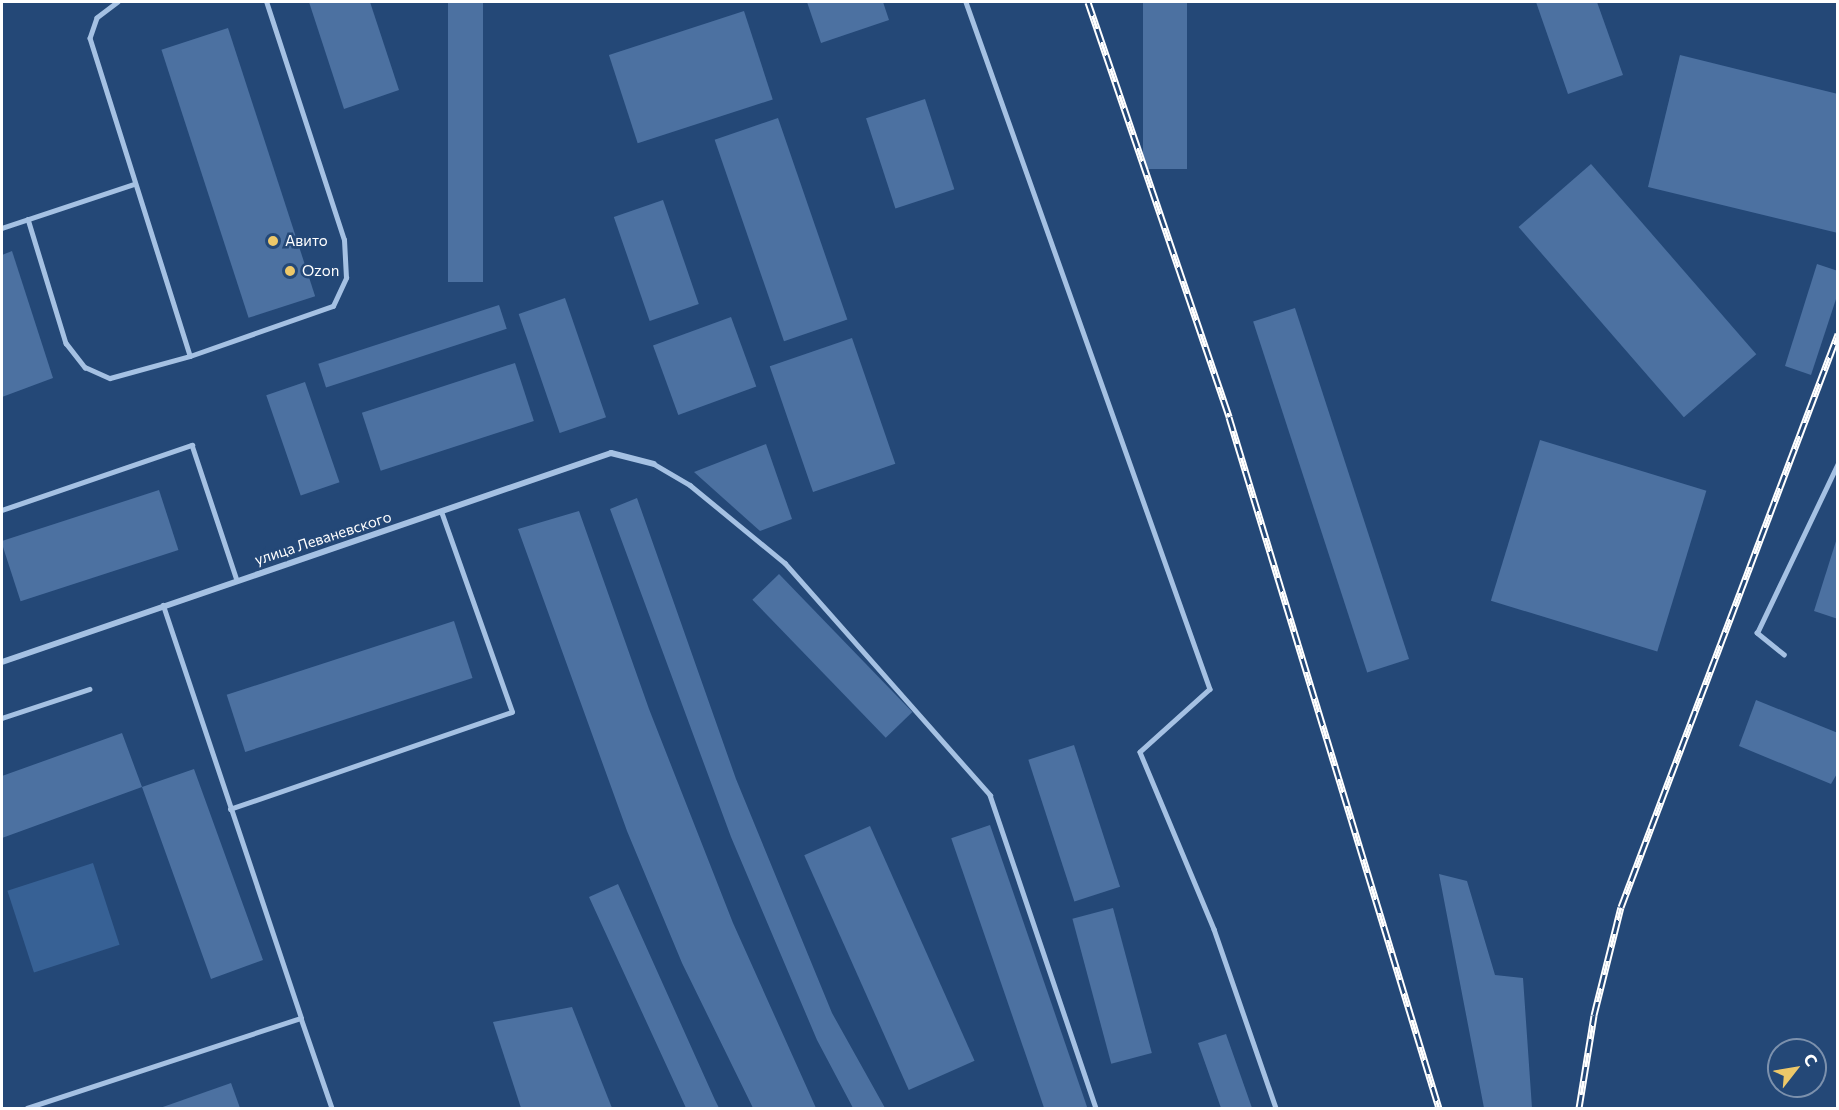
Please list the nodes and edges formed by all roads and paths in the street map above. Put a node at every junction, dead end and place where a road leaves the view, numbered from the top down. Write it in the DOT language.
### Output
graph roads {
  1 [pos="118,2"];
  2 [pos="266,2"];
  3 [pos="966,2"];
  4 [pos="134,184"];
  5 [pos="28,219"];
  6 [pos="2,228"];
  7 [pos="190,356"];
  8 [pos="1838,463"];
  9 [pos="654,464"];
  10 [pos="2,510"];
  11 [pos="441,512"];
  12 [pos="237,579"];
  13 [pos="163,605"];
  14 [pos="1784,655"];
  15 [pos="2,662"];
  16 [pos="89,689"];
  17 [pos="2,718"];
  18 [pos="230,809"];
  19 [pos="301,1018"];
  20 [pos="27,1108"];
  21 [pos="332,1108"];
  22 [pos="1096,1108"];
  23 [pos="1275,1108"];
  1 -- 4 [label="lane"];
  2 -- 7 [label="lane"];
  3 -- 23 [label="lane"];
  4 -- 5 [label="lane"];
  4 -- 7 [label="lane"];
  5 -- 6 [label="lane"];
  5 -- 7 [label="lane"];
  8 -- 14 [label="lane"];
  9 -- 11 [label="street, улица Леваневского"];
  9 -- 22 [label="lane"];
  10 -- 12 [label="lane"];
  11 -- 12 [label="street, улица Леваневского"];
  11 -- 18 [label="lane"];
  12 -- 13 [label="street, улица Леваневского"];
  13 -- 15 [label="street, улица Леваневского"];
  13 -- 18 [label="lane"];
  16 -- 17 [label="lane"];
  18 -- 19 [label="lane"];
  19 -- 20 [label="lane"];
  19 -- 21 [label="lane"];
}
